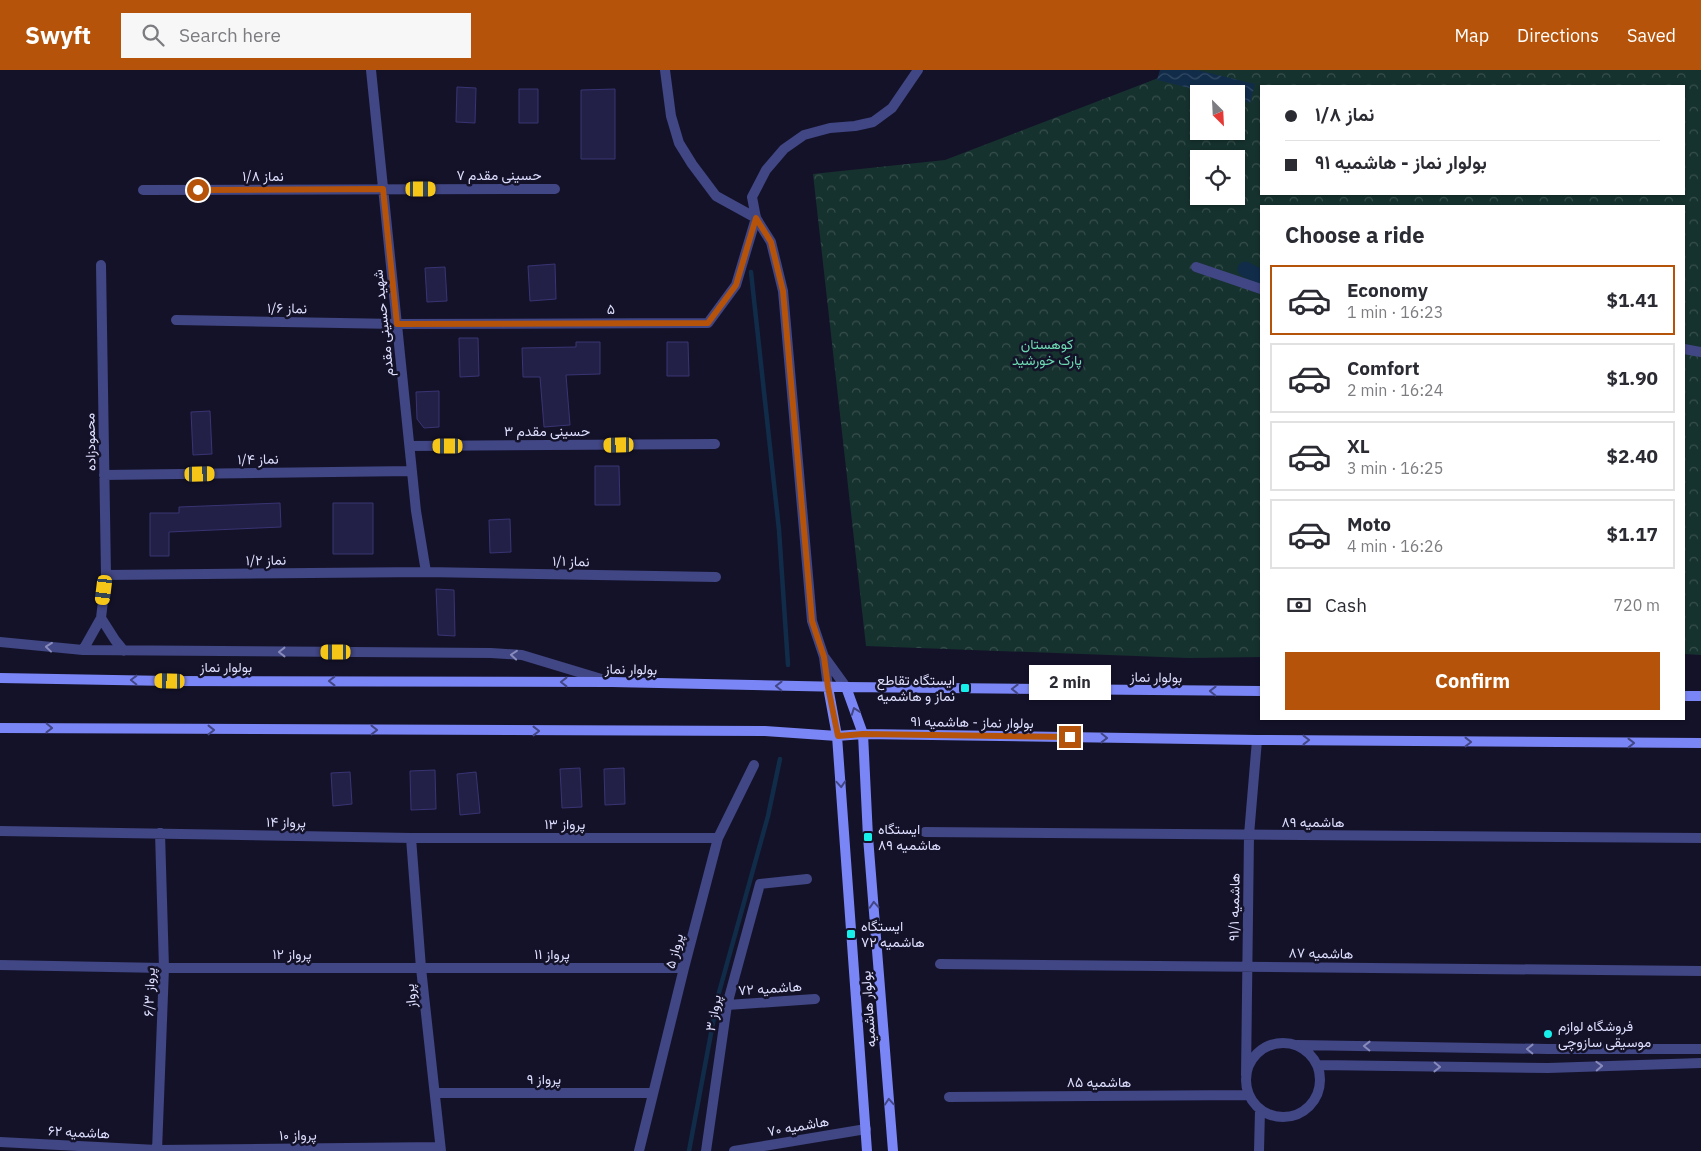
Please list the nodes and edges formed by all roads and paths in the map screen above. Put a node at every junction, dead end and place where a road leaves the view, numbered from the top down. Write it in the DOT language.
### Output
graph roads {
  1 [pos="371,70"];
  2 [pos="665,70"];
  3 [pos="918,70"];
  4 [pos="383,189"];
  5 [pos="554,189"];
  6 [pos="143,190"];
  7 [pos="756,218"];
  8 [pos="101,265"];
  9 [pos="1196,267"];
  10 [pos="1260,289"];
  11 [pos="176,320"];
  12 [pos="397,324"];
  13 [pos="1685,349"];
  14 [pos="1701,352"];
  15 [pos="715,444"];
  16 [pos="410,446"];
  17 [pos="412,471"];
  18 [pos="104,475"];
  19 [pos="426,572"];
  20 [pos="106,575"];
  21 [pos="716,577"];
  22 [pos="101,618"];
  23 [pos="0,642"];
  24 [pos="83,650"];
  25 [pos="124,650"];
  26 [pos="824,657"];
  27 [pos="0,678"];
  28 [pos="612,682"];
  29 [pos="828,687"];
  30 [pos="846,687"];
  31 [pos="1260,692"];
  32 [pos="1685,696"];
  33 [pos="1701,696"];
  34 [pos="0,728"];
  35 [pos="863,734"];
  36 [pos="838,736"];
  37 [pos="1257,740"];
  38 [pos="1701,744"];
  39 [pos="754,765"];
  40 [pos="0,831"];
  41 [pos="925,832"];
  42 [pos="160,833"];
  43 [pos="1249,835"];
  44 [pos="411,838"];
  45 [pos="718,838"];
  46 [pos="1701,838"];
  47 [pos="807,879"];
  48 [pos="940,964"];
  49 [pos="0,965"];
  50 [pos="1247,966"];
  51 [pos="164,968"];
  52 [pos="421,968"];
  53 [pos="684,968"];
  54 [pos="1701,971"];
  55 [pos="815,999"];
  56 [pos="727,1004"];
  57 [pos="1297,1045"];
  58 [pos="1701,1049"];
  59 [pos="1701,1064"];
  60 [pos="1318,1065"];
  61 [pos="1246,1075"];
  62 [pos="435,1093"];
  63 [pos="653,1093"];
  64 [pos="1248,1094"];
  65 [pos="949,1097"];
  66 [pos="1260,1110"];
  67 [pos="866,1129"];
  68 [pos="0,1142"];
  69 [pos="440,1149"];
  70 [pos="157,1150"];
  71 [pos="639,1151"];
  72 [pos="706,1151"];
  73 [pos="734,1151"];
  74 [pos="867,1151"];
  75 [pos="893,1151"];
  76 [pos="1259,1151"];
  1 -- 4 [label="street, شهید حسینی مقدم"];
  2 -- 7 [label="street"];
  3 -- 7 [label="street"];
  4 -- 5 [label="street, حسینی مقدم ۷"];
  4 -- 6 [label="street, نماز ۱/۸"];
  4 -- 12 [label="street, شهید حسینی مقدم"];
  7 -- 12 [label="street, ۵"];
  7 -- 26 [label="street"];
  8 -- 18 [label="street, محمودزاده"];
  9 -- 10 [label="street"];
  11 -- 12 [label="street, نماز ۱/۶"];
  12 -- 16 [label="street, شهید حسینی مقدم"];
  13 -- 14 [label="street"];
  15 -- 16 [label="street, حسینی مقدم ۳"];
  16 -- 17 [label="street, شهید حسینی مقدم"];
  17 -- 18 [label="street, نماز ۱/۴"];
  17 -- 19 [label="street, شهید حسینی مقدم"];
  18 -- 20 [label="street, محمودزاده"];
  19 -- 20 [label="street, نماز ۱/۲"];
  19 -- 21 [label="street, نماز ۱/۱"];
  20 -- 22 [label="street, محمودزاده"];
  22 -- 24 [label="street, محمودزاده"];
  22 -- 25 [label="street"];
  24 -- 23 [label="street, one-way"];
  24 -- 25 [label="street"];
  28 -- 25 [label="street, one-way"];
  26 -- 29 [label="street"];
  26 -- 30 [label="street"];
  28 -- 27 [label="main road, بولوار نماز, one-way"];
  29 -- 28 [label="main road, بولوار نماز, one-way"];
  29 -- 30 [label="main road, بولوار نماز"];
  29 -- 36 [label="main road, بولوار هاشمیه"];
  31 -- 30 [label="main road, بولوار نماز, one-way"];
  35 -- 30 [label="main road, بولوار هاشمیه, one-way"];
  32 -- 33 [label="main road"];
  34 -- 36 [label="main road, one-way"];
  35 -- 36 [label="main road, بولوار نماز - هاشمیه ۹۱"];
  35 -- 37 [label="main road, بولوار نماز - هاشمیه ۹۱, one-way"];
  75 -- 35 [label="main road, بولوار هاشمیه, one-way"];
  36 -- 67 [label="main road, بولوار هاشمیه, one-way"];
  37 -- 38 [label="main road, one-way"];
  37 -- 43 [label="street, هاشمیه ۹۱/۱"];
  39 -- 45 [label="street, پرواز ۵"];
  40 -- 42 [label="street, پرواز ۱۴"];
  41 -- 43 [label="street, هاشمیه ۸۹"];
  42 -- 44 [label="street, پرواز ۱۴"];
  42 -- 51 [label="street, پرواز ۶/۳"];
  43 -- 46 [label="street, هاشمیه ۸۹"];
  43 -- 50 [label="street, هاشمیه ۹۱/۱"];
  44 -- 45 [label="street, پرواز ۱۳"];
  44 -- 52 [label="street, پرواز"];
  45 -- 53 [label="street, پرواز ۵"];
  47 -- 56 [label="street, پرواز ۳"];
  48 -- 50 [label="street, هاشمیه ۸۷"];
  49 -- 51 [label="street, پرواز ۱۲"];
  50 -- 54 [label="street, هاشمیه ۸۷"];
  50 -- 61 [label="street, هاشمیه ۹۱/۱"];
  51 -- 52 [label="street, پرواز ۱۲"];
  51 -- 70 [label="street, پرواز ۶/۳"];
  52 -- 53 [label="street, پرواز ۱۱"];
  52 -- 62 [label="street, پرواز"];
  53 -- 63 [label="street, پرواز ۵"];
  55 -- 56 [label="street, هاشمیه ۷۲"];
  56 -- 72 [label="street, پرواز ۳"];
  58 -- 57 [label="street, one-way"];
  57 -- 60 [label="street"];
  57 -- 61 [label="street"];
  60 -- 59 [label="street, one-way"];
  60 -- 66 [label="street"];
  61 -- 64 [label="street"];
  62 -- 63 [label="street, پرواز ۹"];
  62 -- 69 [label="street, پرواز"];
  63 -- 71 [label="street, پرواز ۵"];
  64 -- 65 [label="street, هاشمیه ۸۵"];
  64 -- 66 [label="street"];
  66 -- 76 [label="street"];
  67 -- 73 [label="street, هاشمیه ۷۰"];
  67 -- 74 [label="main road, بولوار هاشمیه"];
  68 -- 70 [label="street, هاشمیه ۶۲"];
  69 -- 70 [label="street, پرواز ۱۰"];
}
